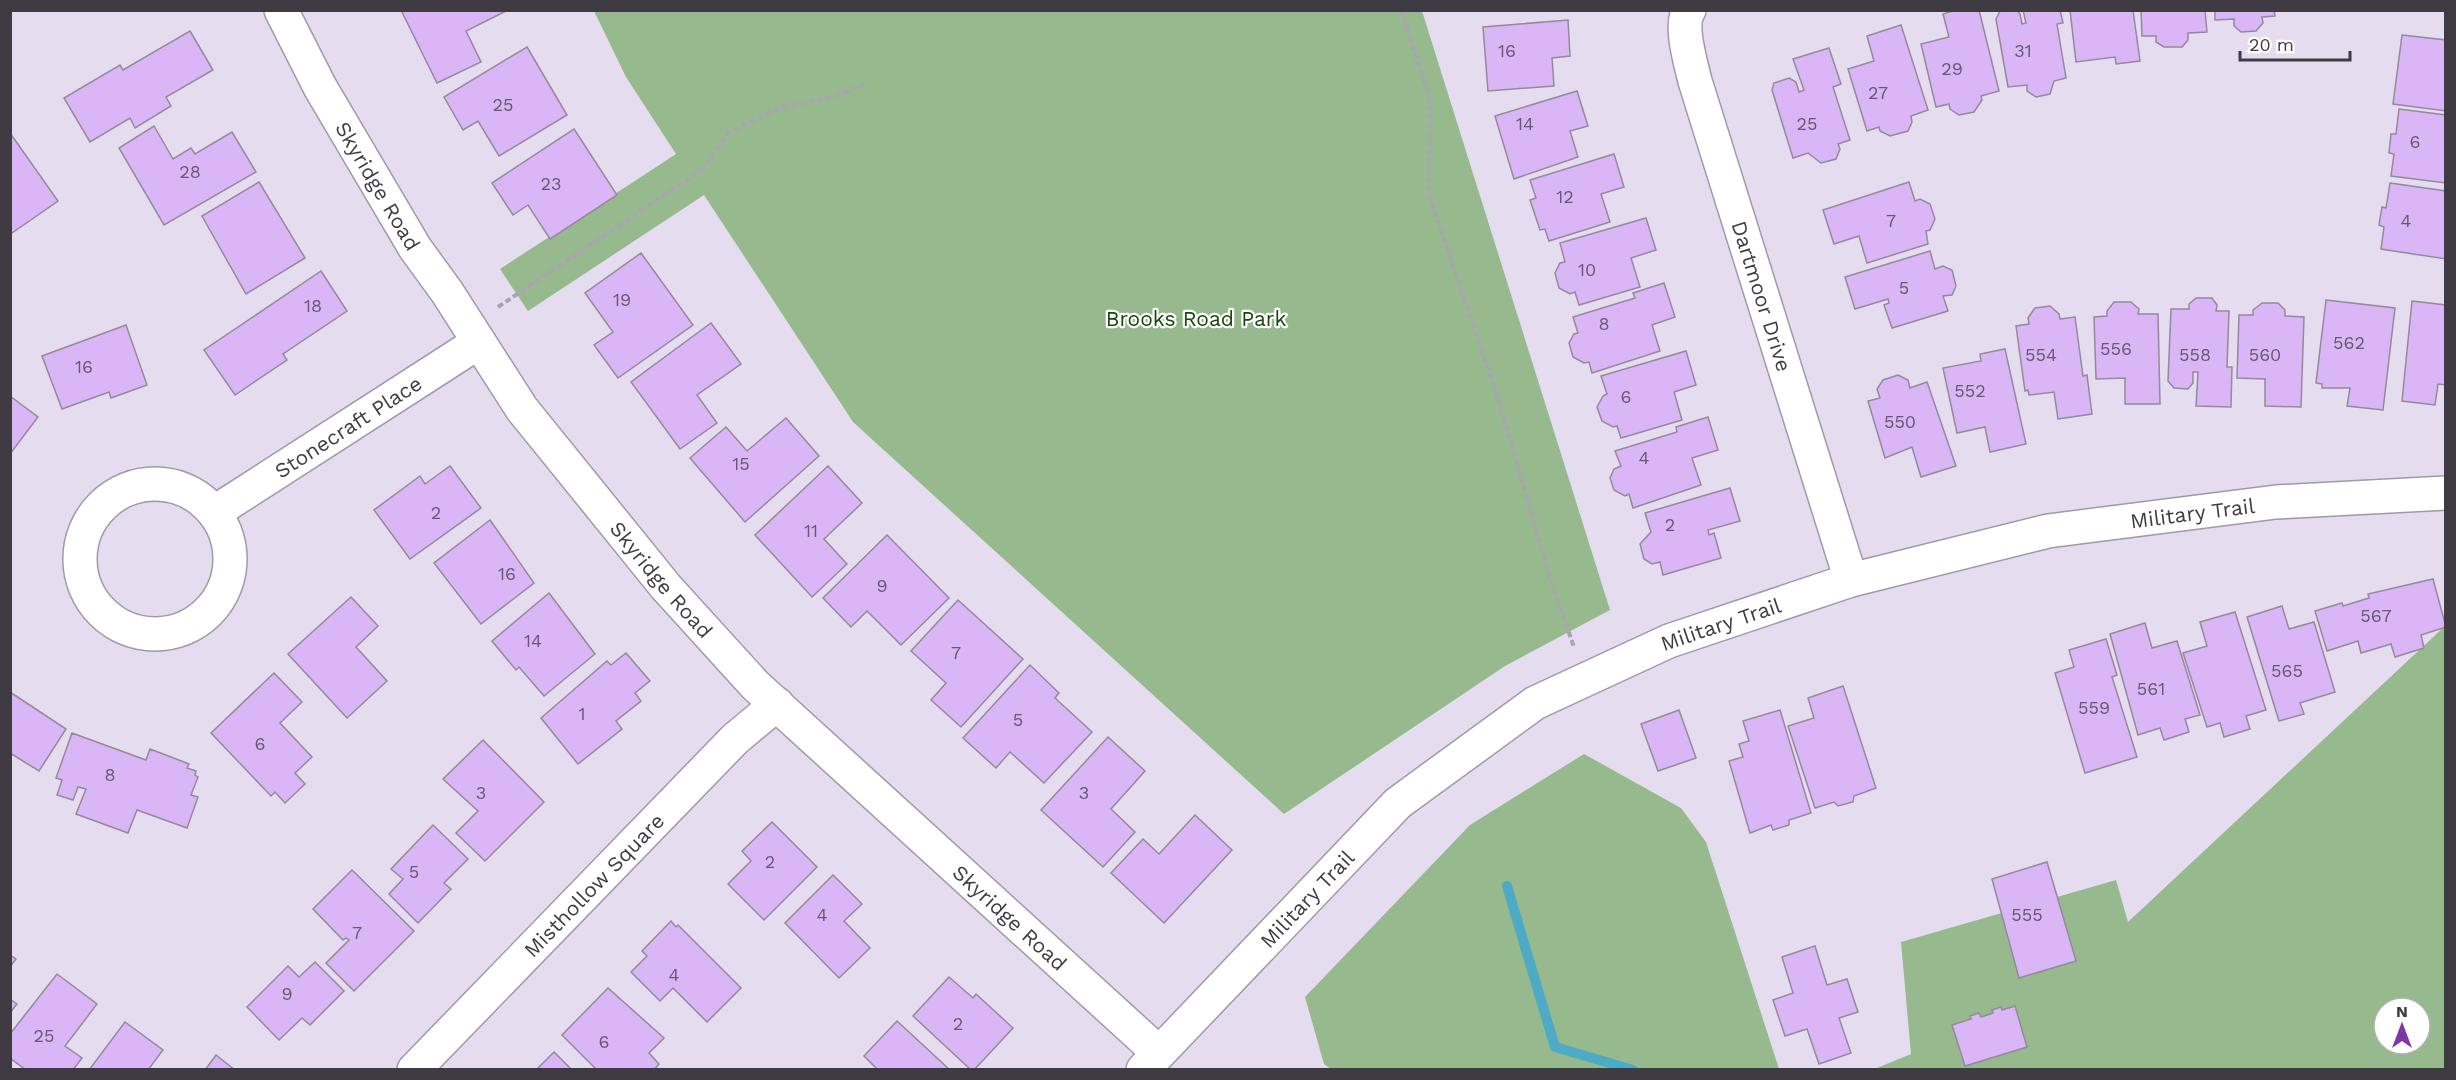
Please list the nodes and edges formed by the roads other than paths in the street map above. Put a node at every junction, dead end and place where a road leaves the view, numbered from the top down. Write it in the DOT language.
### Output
graph roads {
  1 [pos="281,10"];
  2 [pos="1689,10"];
  3 [pos="474,334"];
  4 [pos="2445,493"];
  5 [pos="215,512"];
  6 [pos="1851,580"];
  7 [pos="777,704"];
  8 [pos="1151,1061"];
  9 [pos="414,1070"];
  1 -- 3 [label="street, Skyridge Road"];
  2 -- 6 [label="street, Dartmoor Drive"];
  3 -- 5 [label="street, Stonecraft Place"];
  3 -- 7 [label="street, Skyridge Road"];
  4 -- 6 [label="street, Military Trail"];
  5 -- 5 [label="street"];
  6 -- 8 [label="street, Military Trail"];
  7 -- 8 [label="street, Skyridge Road"];
  7 -- 9 [label="street, Misthollow Square"];
}
